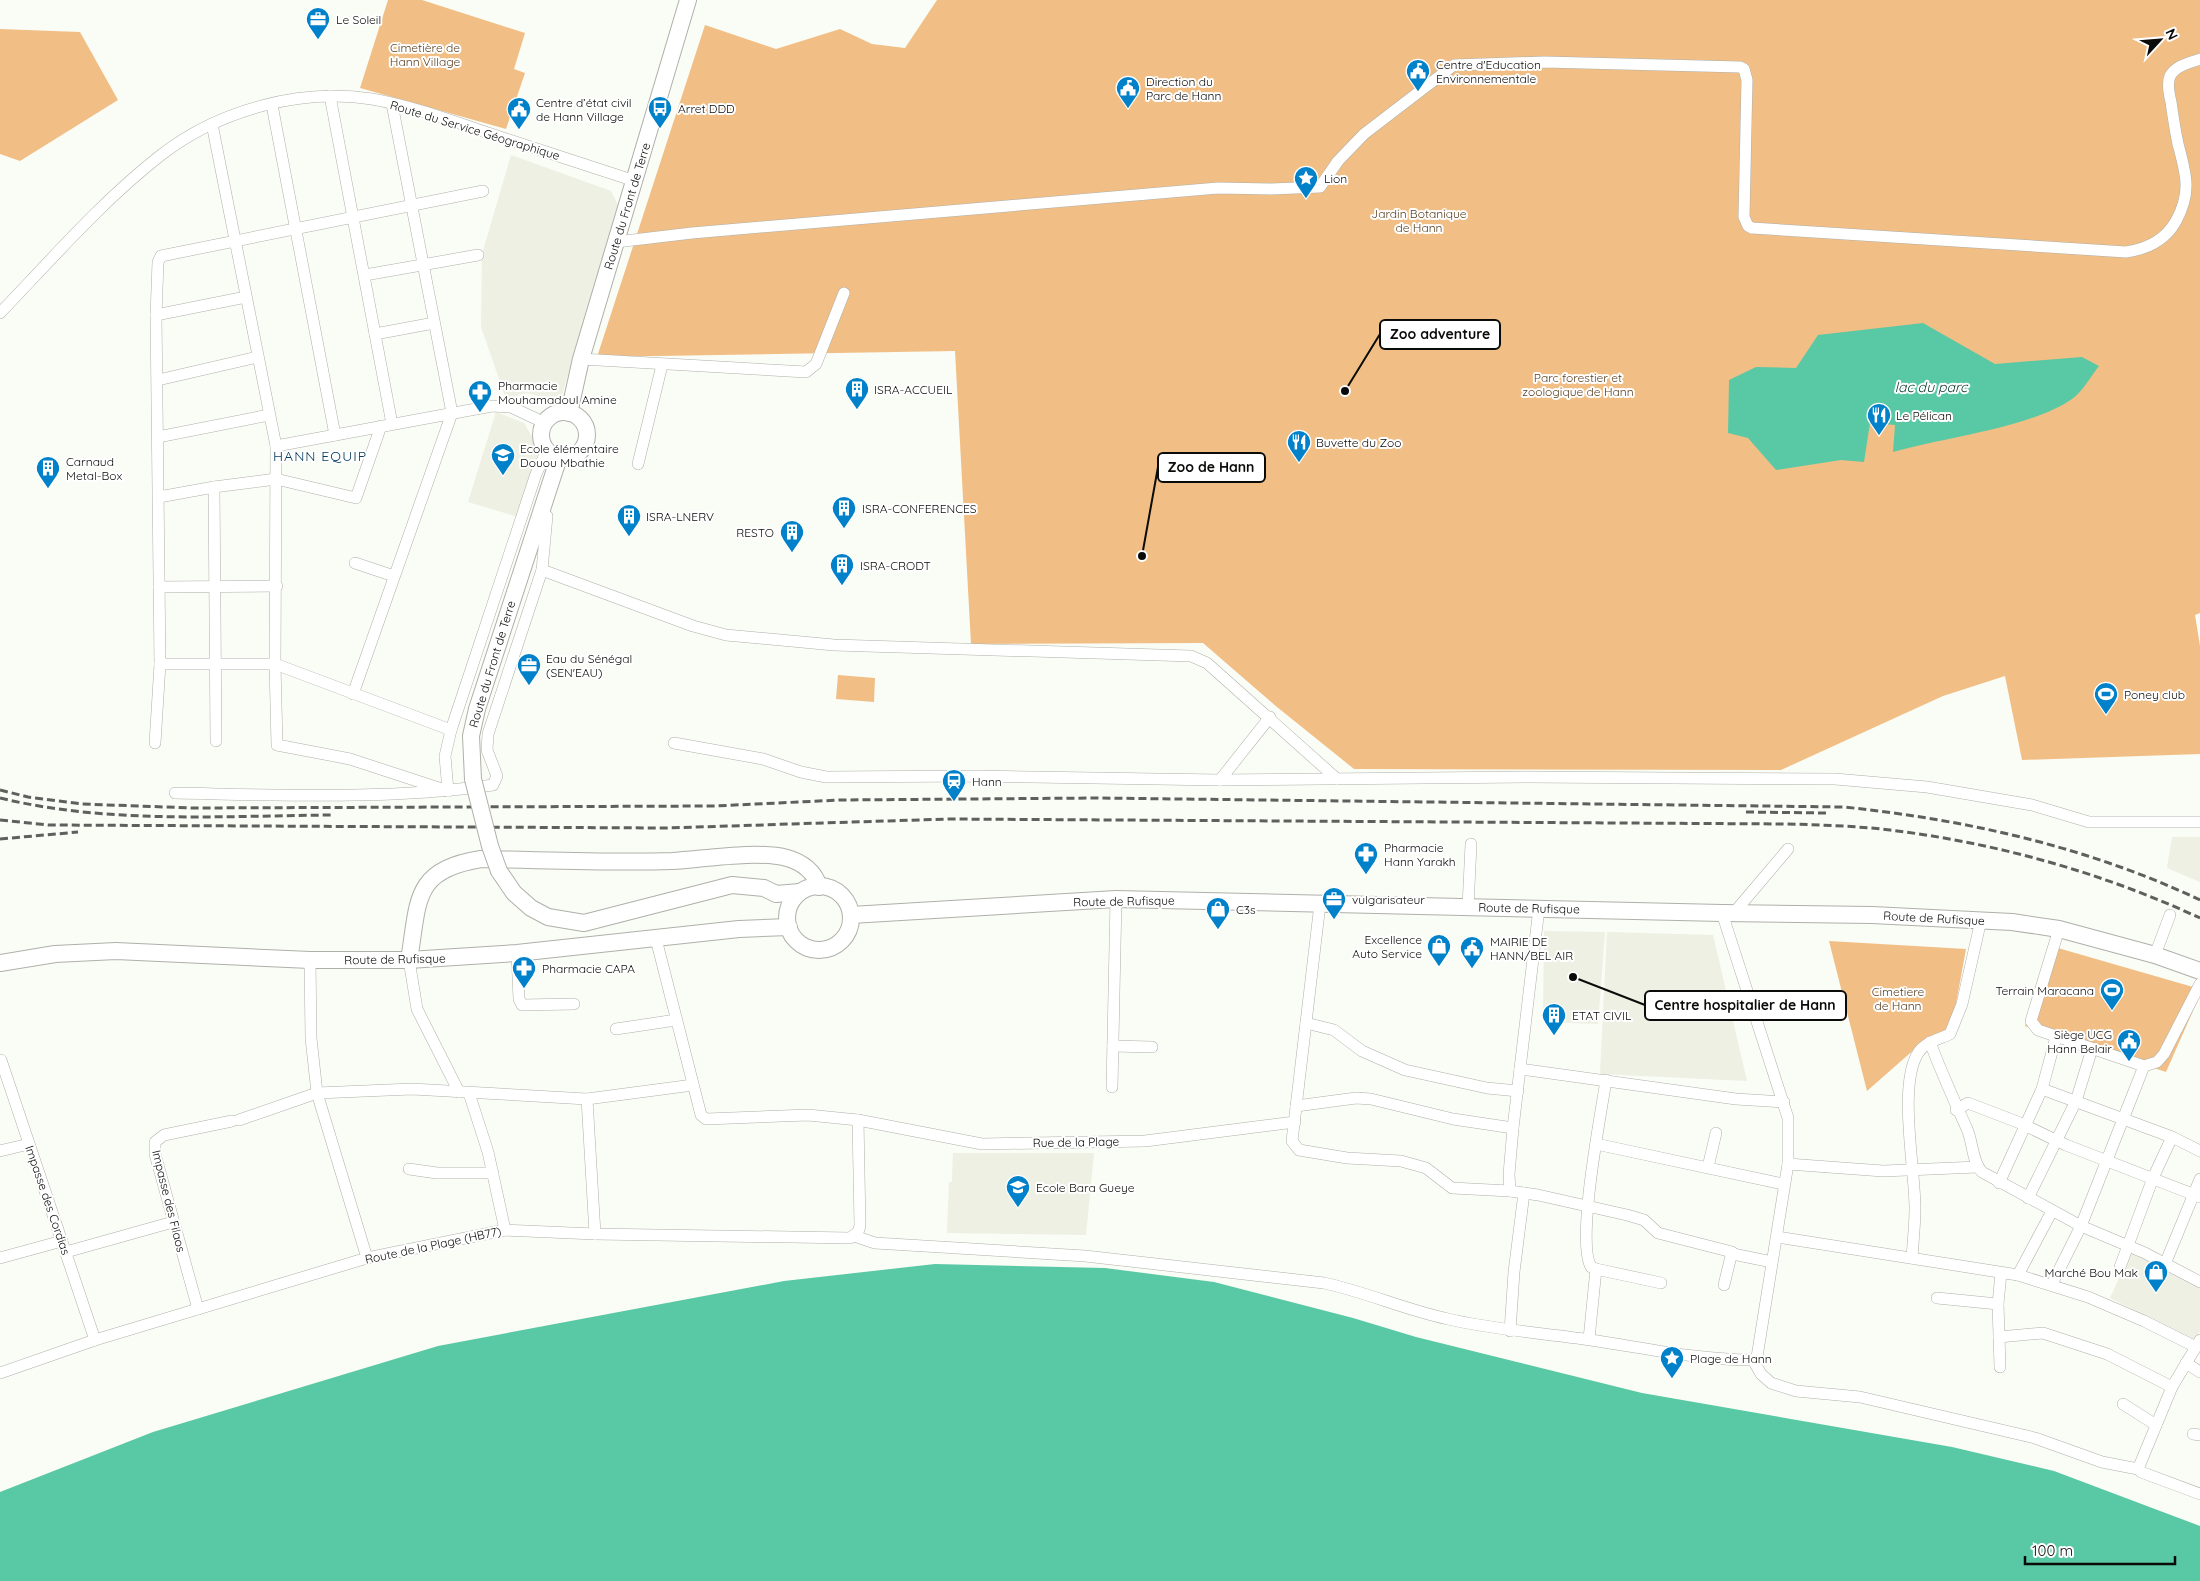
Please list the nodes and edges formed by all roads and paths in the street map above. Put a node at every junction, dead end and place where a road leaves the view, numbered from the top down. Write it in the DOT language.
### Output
graph roads {
  1 [pos="688,0"];
  2 [pos="2200,59"];
  3 [pos="330,96"];
  4 [pos="392,104"];
  5 [pos="272,105"];
  6 [pos="212,124"];
  7 [pos="635,181"];
  8 [pos="483,191"];
  9 [pos="412,206"];
  10 [pos="354,217"];
  11 [pos="296,229"];
  12 [pos="235,241"];
  13 [pos="616,242"];
  14 [pos="478,255"];
  15 [pos="423,264"];
  16 [pos="365,274"];
  17 [pos="844,293"];
  18 [pos="246,297"];
  19 [pos="0,313"];
  20 [pos="156,315"];
  21 [pos="434,323"];
  22 [pos="375,334"];
  23 [pos="258,357"];
  24 [pos="581,359"];
  25 [pos="662,365"];
  26 [pos="158,380"];
  27 [pos="569,412"];
  28 [pos="452,413"];
  29 [pos="270,415"];
  30 [pos="545,423"];
  31 [pos="386,425"];
  32 [pos="335,435"];
  33 [pos="158,437"];
  34 [pos="276,446"];
  35 [pos="553,454"];
  36 [pos="638,464"];
  37 [pos="544,477"];
  38 [pos="276,479"];
  39 [pos="214,487"];
  40 [pos="159,497"];
  41 [pos="540,512"];
  42 [pos="355,563"];
  43 [pos="542,570"];
  44 [pos="394,576"];
  45 [pos="215,586"];
  46 [pos="277,586"];
  47 [pos="159,587"];
  48 [pos="215,663"];
  49 [pos="160,664"];
  50 [pos="275,664"];
  51 [pos="353,694"];
  52 [pos="1270,717"];
  53 [pos="451,730"];
  54 [pos="216,741"];
  55 [pos="155,743"];
  56 [pos="674,743"];
  57 [pos="1337,779"];
  58 [pos="1220,780"];
  59 [pos="448,791"];
  60 [pos="175,793"];
  61 [pos="2200,822"];
  62 [pos="1471,844"];
  63 [pos="1788,850"];
  64 [pos="819,887"];
  65 [pos="800,892"];
  66 [pos="776,894"];
  67 [pos="1116,899"];
  68 [pos="1320,904"];
  69 [pos="1468,907"];
  70 [pos="1539,908"];
  71 [pos="1728,914"];
  72 [pos="851,915"];
  73 [pos="2170,915"];
  74 [pos="789,920"];
  75 [pos="1981,920"];
  76 [pos="2059,929"];
  77 [pos="656,939"];
  78 [pos="517,953"];
  79 [pos="2156,955"];
  80 [pos="310,960"];
  81 [pos="409,960"];
  82 [pos="0,963"];
  83 [pos="2200,971"];
  84 [pos="2200,984"];
  85 [pos="574,1004"];
  86 [pos="676,1020"];
  87 [pos="1306,1023"];
  88 [pos="616,1029"];
  89 [pos="2056,1037"];
  90 [pos="1930,1042"];
  91 [pos="1113,1046"];
  92 [pos="1152,1047"];
  93 [pos="2092,1049"];
  94 [pos="1,1060"];
  95 [pos="2144,1066"];
  96 [pos="1520,1070"];
  97 [pos="1606,1080"];
  98 [pos="693,1085"];
  99 [pos="1112,1086"];
  100 [pos="2042,1089"];
  101 [pos="1518,1091"];
  102 [pos="5,1092"];
  103 [pos="464,1092"];
  104 [pos="317,1093"];
  105 [pos="587,1099"];
  106 [pos="2076,1101"];
  107 [pos="1784,1102"];
  108 [pos="1296,1106"];
  109 [pos="1956,1110"];
  110 [pos="2123,1119"];
  111 [pos="858,1120"];
  112 [pos="1295,1122"];
  113 [pos="2025,1126"];
  114 [pos="1513,1128"];
  115 [pos="1716,1133"];
  116 [pos="2172,1137"];
  117 [pos="2056,1141"];
  118 [pos="29,1144"];
  119 [pos="1596,1144"];
  120 [pos="0,1151"];
  121 [pos="2200,1151"];
  122 [pos="2105,1160"];
  123 [pos="1788,1164"];
  124 [pos="1708,1167"];
  125 [pos="1978,1167"];
  126 [pos="409,1169"];
  127 [pos="1913,1172"];
  128 [pos="493,1173"];
  129 [pos="2153,1178"];
  130 [pos="2200,1180"];
  131 [pos="1999,1183"];
  132 [pos="1783,1184"];
  133 [pos="1510,1191"];
  134 [pos="1524,1193"];
  135 [pos="2196,1196"];
  136 [pos="2028,1198"];
  137 [pos="1587,1208"];
  138 [pos="2052,1211"];
  139 [pos="173,1222"];
  140 [pos="2081,1226"];
  141 [pos="504,1230"];
  142 [pos="595,1234"];
  143 [pos="854,1236"];
  144 [pos="1777,1237"];
  145 [pos="62,1241"];
  146 [pos="2128,1246"];
  147 [pos="66,1252"];
  148 [pos="1733,1254"];
  149 [pos="0,1258"];
  150 [pos="367,1258"];
  151 [pos="1912,1258"];
  152 [pos="1772,1262"];
  153 [pos="2165,1264"];
  154 [pos="2120,1266"];
  155 [pos="1596,1269"];
  156 [pos="2001,1273"];
  157 [pos="2018,1275"];
  158 [pos="2200,1282"];
  159 [pos="1661,1283"];
  160 [pos="2052,1284"];
  161 [pos="1724,1285"];
  162 [pos="1937,1298"];
  163 [pos="1998,1304"];
  164 [pos="198,1309"];
  165 [pos="1510,1331"];
  166 [pos="1998,1337"];
  167 [pos="1589,1339"];
  168 [pos="95,1340"];
  169 [pos="2199,1343"];
  170 [pos="1752,1360"];
  171 [pos="2186,1364"];
  172 [pos="2000,1367"];
  173 [pos="2200,1372"];
  174 [pos="0,1373"];
  175 [pos="2172,1387"];
  176 [pos="2123,1404"];
  177 [pos="2156,1425"];
  178 [pos="2138,1469"];
  179 [pos="2200,1494"];
  1 -- 7 [label="main road, Route du Front de Terre"];
  2 -- 13 [label="street"];
  3 -- 4 [label="street, Route du Service Géographique"];
  3 -- 5 [label="street, Route du Service Géographique"];
  3 -- 10 [label="street"];
  4 -- 7 [label="street, Route du Service Géographique"];
  4 -- 9 [label="street"];
  5 -- 6 [label="street, Route du Service Géographique"];
  5 -- 11 [label="street"];
  6 -- 12 [label="street"];
  6 -- 19 [label="street, Route du Service Géographique"];
  7 -- 13 [label="main road, Route du Front de Terre"];
  8 -- 9 [label="street"];
  9 -- 10 [label="street"];
  9 -- 15 [label="street"];
  10 -- 11 [label="street"];
  10 -- 16 [label="street"];
  11 -- 12 [label="street"];
  11 -- 32 [label="street"];
  12 -- 18 [label="street"];
  12 -- 20 [label="street"];
  13 -- 24 [label="main road, Route du Front de Terre"];
  14 -- 15 [label="street"];
  15 -- 16 [label="street"];
  15 -- 21 [label="street"];
  16 -- 22 [label="street"];
  17 -- 25 [label="street"];
  18 -- 20 [label="street"];
  18 -- 23 [label="street"];
  20 -- 26 [label="street"];
  21 -- 22 [label="street"];
  21 -- 28 [label="street"];
  22 -- 31 [label="street"];
  23 -- 26 [label="street"];
  23 -- 29 [label="street"];
  24 -- 25 [label="street"];
  24 -- 27 [label="main road, Route du Front de Terre"];
  25 -- 36 [label="street"];
  26 -- 33 [label="street"];
  27 -- 30 [label="main road"];
  27 -- 35 [label="main road"];
  28 -- 30 [label="street"];
  28 -- 31 [label="street"];
  28 -- 44 [label="street"];
  29 -- 33 [label="street"];
  29 -- 34 [label="street"];
  30 -- 35 [label="main road, Route du Front de Terre"];
  31 -- 32 [label="street"];
  31 -- 38 [label="street"];
  32 -- 34 [label="street"];
  33 -- 40 [label="street"];
  34 -- 38 [label="street"];
  35 -- 37 [label="main road, Route du Front de Terre"];
  37 -- 41 [label="main road, Route du Front de Terre"];
  37 -- 53 [label="street"];
  38 -- 39 [label="street"];
  38 -- 46 [label="street"];
  39 -- 40 [label="street"];
  39 -- 45 [label="street"];
  40 -- 47 [label="street"];
  41 -- 43 [label="street"];
  41 -- 66 [label="main road, Route du Front de Terre, bridge"];
  42 -- 44 [label="street"];
  43 -- 52 [label="street"];
  43 -- 59 [label="street"];
  44 -- 51 [label="street"];
  45 -- 46 [label="street"];
  45 -- 47 [label="street"];
  45 -- 48 [label="street"];
  46 -- 50 [label="street"];
  47 -- 49 [label="street"];
  48 -- 49 [label="street"];
  48 -- 50 [label="street"];
  48 -- 54 [label="street"];
  49 -- 55 [label="street"];
  50 -- 51 [label="street"];
  50 -- 59 [label="street"];
  51 -- 53 [label="street"];
  52 -- 57 [label="street"];
  52 -- 58 [label="street"];
  53 -- 59 [label="street"];
  56 -- 58 [label="street"];
  57 -- 58 [label="street"];
  57 -- 61 [label="street"];
  59 -- 60 [label="street"];
  62 -- 69 [label="street"];
  63 -- 71 [label="street"];
  64 -- 65 [label="main road"];
  64 -- 72 [label="main road"];
  64 -- 81 [label="main road"];
  65 -- 66 [label="main road, Route du Front de Terre"];
  65 -- 74 [label="main road"];
  66 -- 74 [label="main road"];
  67 -- 68 [label="main road, Route de Rufisque"];
  67 -- 72 [label="main road, Route de Rufisque"];
  67 -- 91 [label="street"];
  68 -- 69 [label="main road, Route de Rufisque"];
  68 -- 87 [label="street"];
  69 -- 70 [label="main road, Route de Rufisque"];
  70 -- 71 [label="main road, Route de Rufisque"];
  70 -- 96 [label="street"];
  71 -- 75 [label="main road, Route de Rufisque"];
  71 -- 107 [label="street"];
  72 -- 74 [label="main road"];
  73 -- 79 [label="street"];
  74 -- 77 [label="main road, Route de Rufisque"];
  75 -- 76 [label="main road, Route de Rufisque"];
  75 -- 90 [label="street"];
  76 -- 79 [label="main road, Route de Rufisque"];
  76 -- 89 [label="street"];
  77 -- 78 [label="main road, Route de Rufisque"];
  77 -- 86 [label="street"];
  78 -- 81 [label="main road, Route de Rufisque"];
  78 -- 85 [label="street"];
  79 -- 83 [label="main road, Route de Rufisque"];
  80 -- 81 [label="main road, Route de Rufisque"];
  80 -- 82 [label="main road, Route de Rufisque"];
  80 -- 104 [label="street"];
  81 -- 103 [label="street"];
  84 -- 95 [label="street"];
  86 -- 88 [label="street"];
  86 -- 98 [label="street"];
  87 -- 101 [label="street"];
  87 -- 108 [label="street"];
  89 -- 93 [label="street"];
  89 -- 100 [label="street"];
  90 -- 109 [label="street"];
  90 -- 127 [label="street"];
  91 -- 92 [label="street"];
  91 -- 99 [label="street"];
  93 -- 95 [label="street"];
  93 -- 106 [label="street"];
  94 -- 102 [label="street, Impasse des Cordias"];
  95 -- 110 [label="street"];
  96 -- 97 [label="street"];
  96 -- 101 [label="street"];
  97 -- 107 [label="street"];
  97 -- 119 [label="street"];
  98 -- 105 [label="street"];
  98 -- 111 [label="street, Rue de la Plage"];
  100 -- 106 [label="street"];
  100 -- 113 [label="street"];
  101 -- 114 [label="street"];
  102 -- 118 [label="street, Impasse des Cordias"];
  103 -- 104 [label="street"];
  103 -- 105 [label="street"];
  103 -- 128 [label="street"];
  104 -- 139 [label="street, Impasse des Filaos"];
  104 -- 150 [label="street"];
  105 -- 142 [label="street"];
  106 -- 110 [label="street"];
  106 -- 117 [label="street"];
  107 -- 123 [label="street"];
  108 -- 112 [label="street"];
  108 -- 114 [label="street"];
  109 -- 113 [label="street"];
  109 -- 125 [label="street"];
  110 -- 116 [label="street"];
  110 -- 122 [label="street"];
  111 -- 112 [label="street, Rue de la Plage"];
  111 -- 143 [label="street"];
  112 -- 133 [label="street"];
  113 -- 117 [label="street"];
  113 -- 131 [label="street"];
  114 -- 133 [label="street"];
  115 -- 124 [label="street"];
  116 -- 121 [label="street"];
  116 -- 129 [label="street"];
  117 -- 122 [label="street"];
  117 -- 136 [label="street"];
  118 -- 120 [label="street"];
  118 -- 145 [label="street, Impasse des Cordias"];
  119 -- 124 [label="street"];
  119 -- 137 [label="street"];
  122 -- 129 [label="street"];
  122 -- 140 [label="street"];
  123 -- 127 [label="street"];
  123 -- 132 [label="street"];
  124 -- 132 [label="street"];
  125 -- 127 [label="street"];
  125 -- 131 [label="street"];
  126 -- 128 [label="street"];
  127 -- 151 [label="street"];
  128 -- 141 [label="street"];
  129 -- 135 [label="street"];
  129 -- 146 [label="street"];
  130 -- 135 [label="street"];
  131 -- 136 [label="street"];
  132 -- 144 [label="street"];
  133 -- 134 [label="street"];
  134 -- 137 [label="street"];
  134 -- 165 [label="street"];
  135 -- 153 [label="street"];
  136 -- 138 [label="street"];
  137 -- 148 [label="street"];
  137 -- 155 [label="street"];
  138 -- 140 [label="street"];
  138 -- 157 [label="street"];
  139 -- 147 [label="street"];
  139 -- 164 [label="street, Impasse des Filaos"];
  140 -- 146 [label="street"];
  140 -- 160 [label="street"];
  141 -- 142 [label="street, Route de la Plage (HB77)"];
  141 -- 150 [label="street, Route de la Plage (HB77)"];
  142 -- 143 [label="street, Route de la Plage (HB77)"];
  143 -- 165 [label="street"];
  144 -- 151 [label="street"];
  144 -- 152 [label="street"];
  145 -- 147 [label="street, Impasse des Cordias"];
  145 -- 149 [label="street"];
  146 -- 153 [label="street"];
  146 -- 154 [label="street"];
  147 -- 168 [label="street, Impasse des Cordias"];
  148 -- 152 [label="street"];
  148 -- 161 [label="street"];
  150 -- 164 [label="street, Route de la Plage (HB77)"];
  151 -- 156 [label="street"];
  152 -- 170 [label="street"];
  153 -- 158 [label="street"];
  155 -- 159 [label="street"];
  155 -- 167 [label="street"];
  156 -- 157 [label="street"];
  156 -- 163 [label="street"];
  157 -- 160 [label="street"];
  160 -- 169 [label="street"];
  162 -- 163 [label="street"];
  163 -- 166 [label="street"];
  164 -- 168 [label="street, Route de la Plage (HB77)"];
  165 -- 167 [label="street"];
  166 -- 172 [label="street"];
  166 -- 175 [label="street"];
  167 -- 170 [label="street"];
  168 -- 174 [label="street, Route de la Plage (HB77)"];
  169 -- 171 [label="street"];
  170 -- 178 [label="street"];
  171 -- 173 [label="street"];
  171 -- 175 [label="street"];
  175 -- 177 [label="street"];
  176 -- 177 [label="street"];
  177 -- 178 [label="street"];
  178 -- 179 [label="street"];
}
